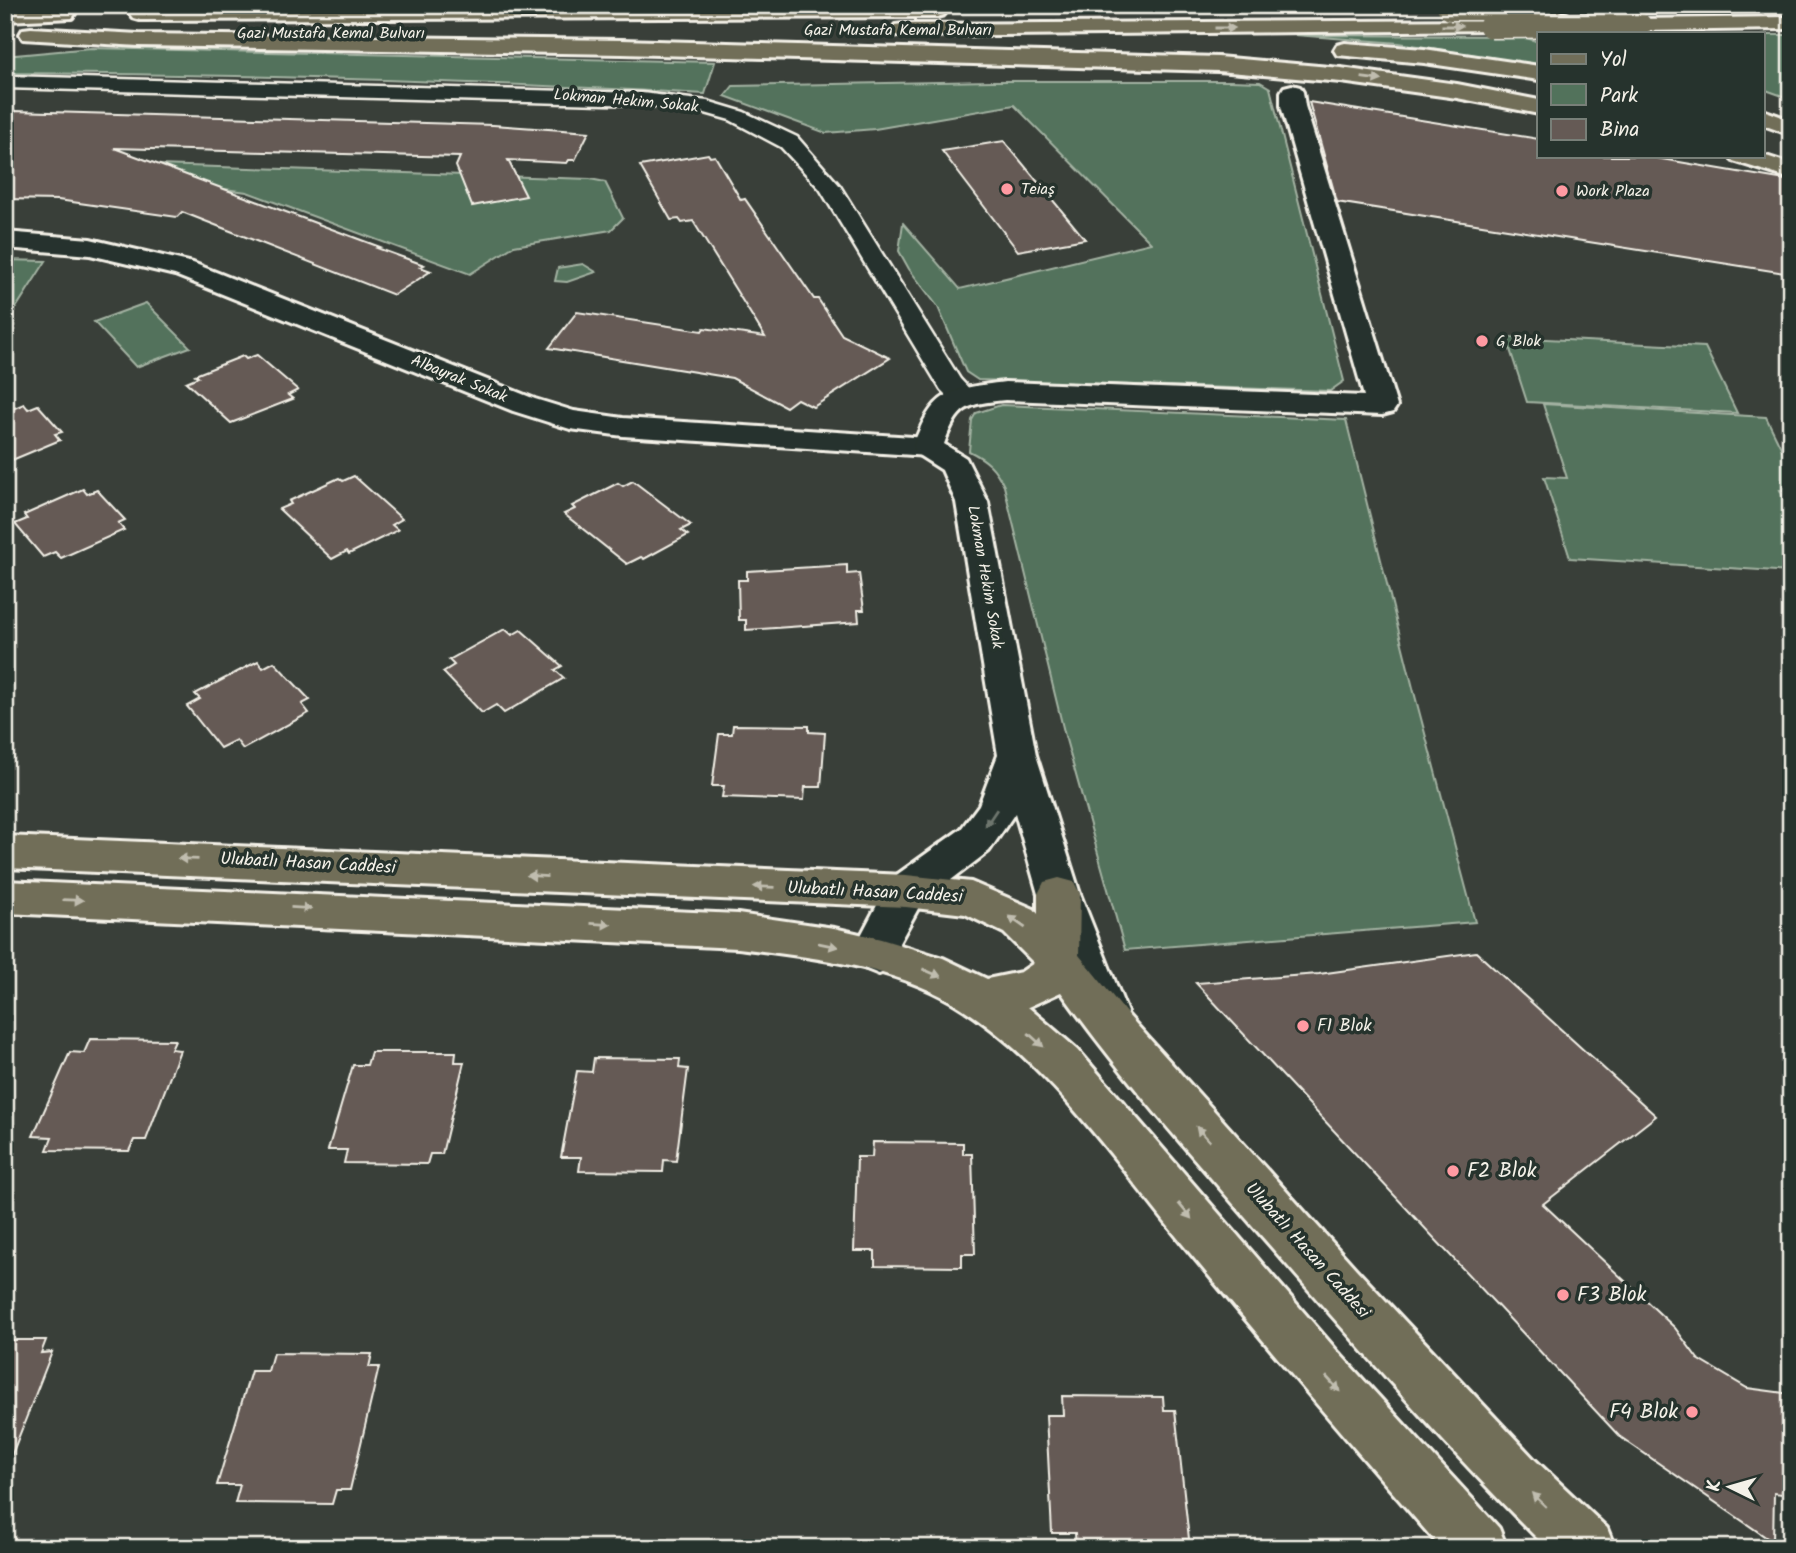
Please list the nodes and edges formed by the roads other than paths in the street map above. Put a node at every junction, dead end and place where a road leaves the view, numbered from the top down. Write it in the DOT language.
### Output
graph roads {
  1 [pos="542,5"];
  2 [pos="1475,5"];
  3 [pos="1521,5"];
  4 [pos="1673,5"];
  5 [pos="1051,9"];
  6 [pos="1076,10"];
  7 [pos="389,13"];
  8 [pos="89,14"];
  9 [pos="117,14"];
  10 [pos="5,15"];
  11 [pos="1788,24"];
  12 [pos="1546,32"];
  13 [pos="1596,32"];
  14 [pos="5,34"];
  15 [pos="31,34"];
  16 [pos="622,47"];
  17 [pos="1033,59"];
  18 [pos="1537,73"];
  19 [pos="1341,75"];
  20 [pos="5,82"];
  21 [pos="1292,92"];
  22 [pos="1764,96"];
  23 [pos="1537,107"];
  24 [pos="1791,107"];
  25 [pos="1764,117"];
  26 [pos="1791,128"];
  27 [pos="1764,138"];
  28 [pos="1791,148"];
  29 [pos="1748,158"];
  30 [pos="1791,172"];
  31 [pos="5,240"];
  32 [pos="962,396"];
  33 [pos="928,447"];
  34 [pos="1017,755"];
  35 [pos="5,852"];
  36 [pos="906,891"];
  37 [pos="1059,894"];
  38 [pos="5,897"];
  39 [pos="879,956"];
  40 [pos="1060,962"];
  41 [pos="982,998"];
  42 [pos="1111,1027"];
  43 [pos="1479,1548"];
  44 [pos="1587,1548"];
  1 -- 7 [label="main road"];
  2 -- 12 [label="main road"];
  3 -- 13 [label="main road"];
  4 -- 6 [label="main road, Gazi Mustafa Kemal Bulvarı, bridge"];
  5 -- 6 [label="main road"];
  6 -- 7 [label="main road, Gazi Mustafa Kemal Bulvarı"];
  7 -- 9 [label="main road, Gazi Mustafa Kemal Bulvarı"];
  8 -- 10 [label="main road"];
  15 -- 11 [label="main road, Gazi Mustafa Kemal Bulvarı, one-way, bridge"];
  14 -- 15 [label="main road, Gazi Mustafa Kemal Bulvarı"];
  15 -- 16 [label="main road"];
  16 -- 17 [label="main road"];
  16 -- 18 [label="main road"];
  17 -- 19 [label="main road"];
  17 -- 21 [label="main road"];
  19 -- 21 [label="main road"];
  19 -- 23 [label="main road, one-way"];
  20 -- 32 [label="street, Lokman Hekim Sokak"];
  21 -- 32 [label="main road"];
  22 -- 24 [label="main road"];
  25 -- 26 [label="main road"];
  27 -- 28 [label="main road"];
  29 -- 30 [label="main road"];
  31 -- 33 [label="main road, Albayrak Sokak"];
  32 -- 33 [label="main road"];
  33 -- 34 [label="main road, Lokman Hekim Sokak"];
  34 -- 36 [label="main road, one-way"];
  34 -- 37 [label="main road, Lokman Hekim Sokak"];
  36 -- 35 [label="main road, Ulubatlı Hasan Caddesi, one-way"];
  36 -- 39 [label="main road"];
  40 -- 36 [label="main road, Ulubatlı Hasan Caddesi, one-way"];
  37 -- 40 [label="main road"];
  37 -- 42 [label="main road, Lokman Hekim Sokak"];
  38 -- 39 [label="main road, one-way"];
  39 -- 41 [label="main road, one-way"];
  40 -- 41 [label="main road"];
  40 -- 42 [label="main road, Ulubatlı Hasan Caddesi"];
  41 -- 43 [label="main road, one-way"];
  44 -- 42 [label="main road, Ulubatlı Hasan Caddesi, one-way"];
}
